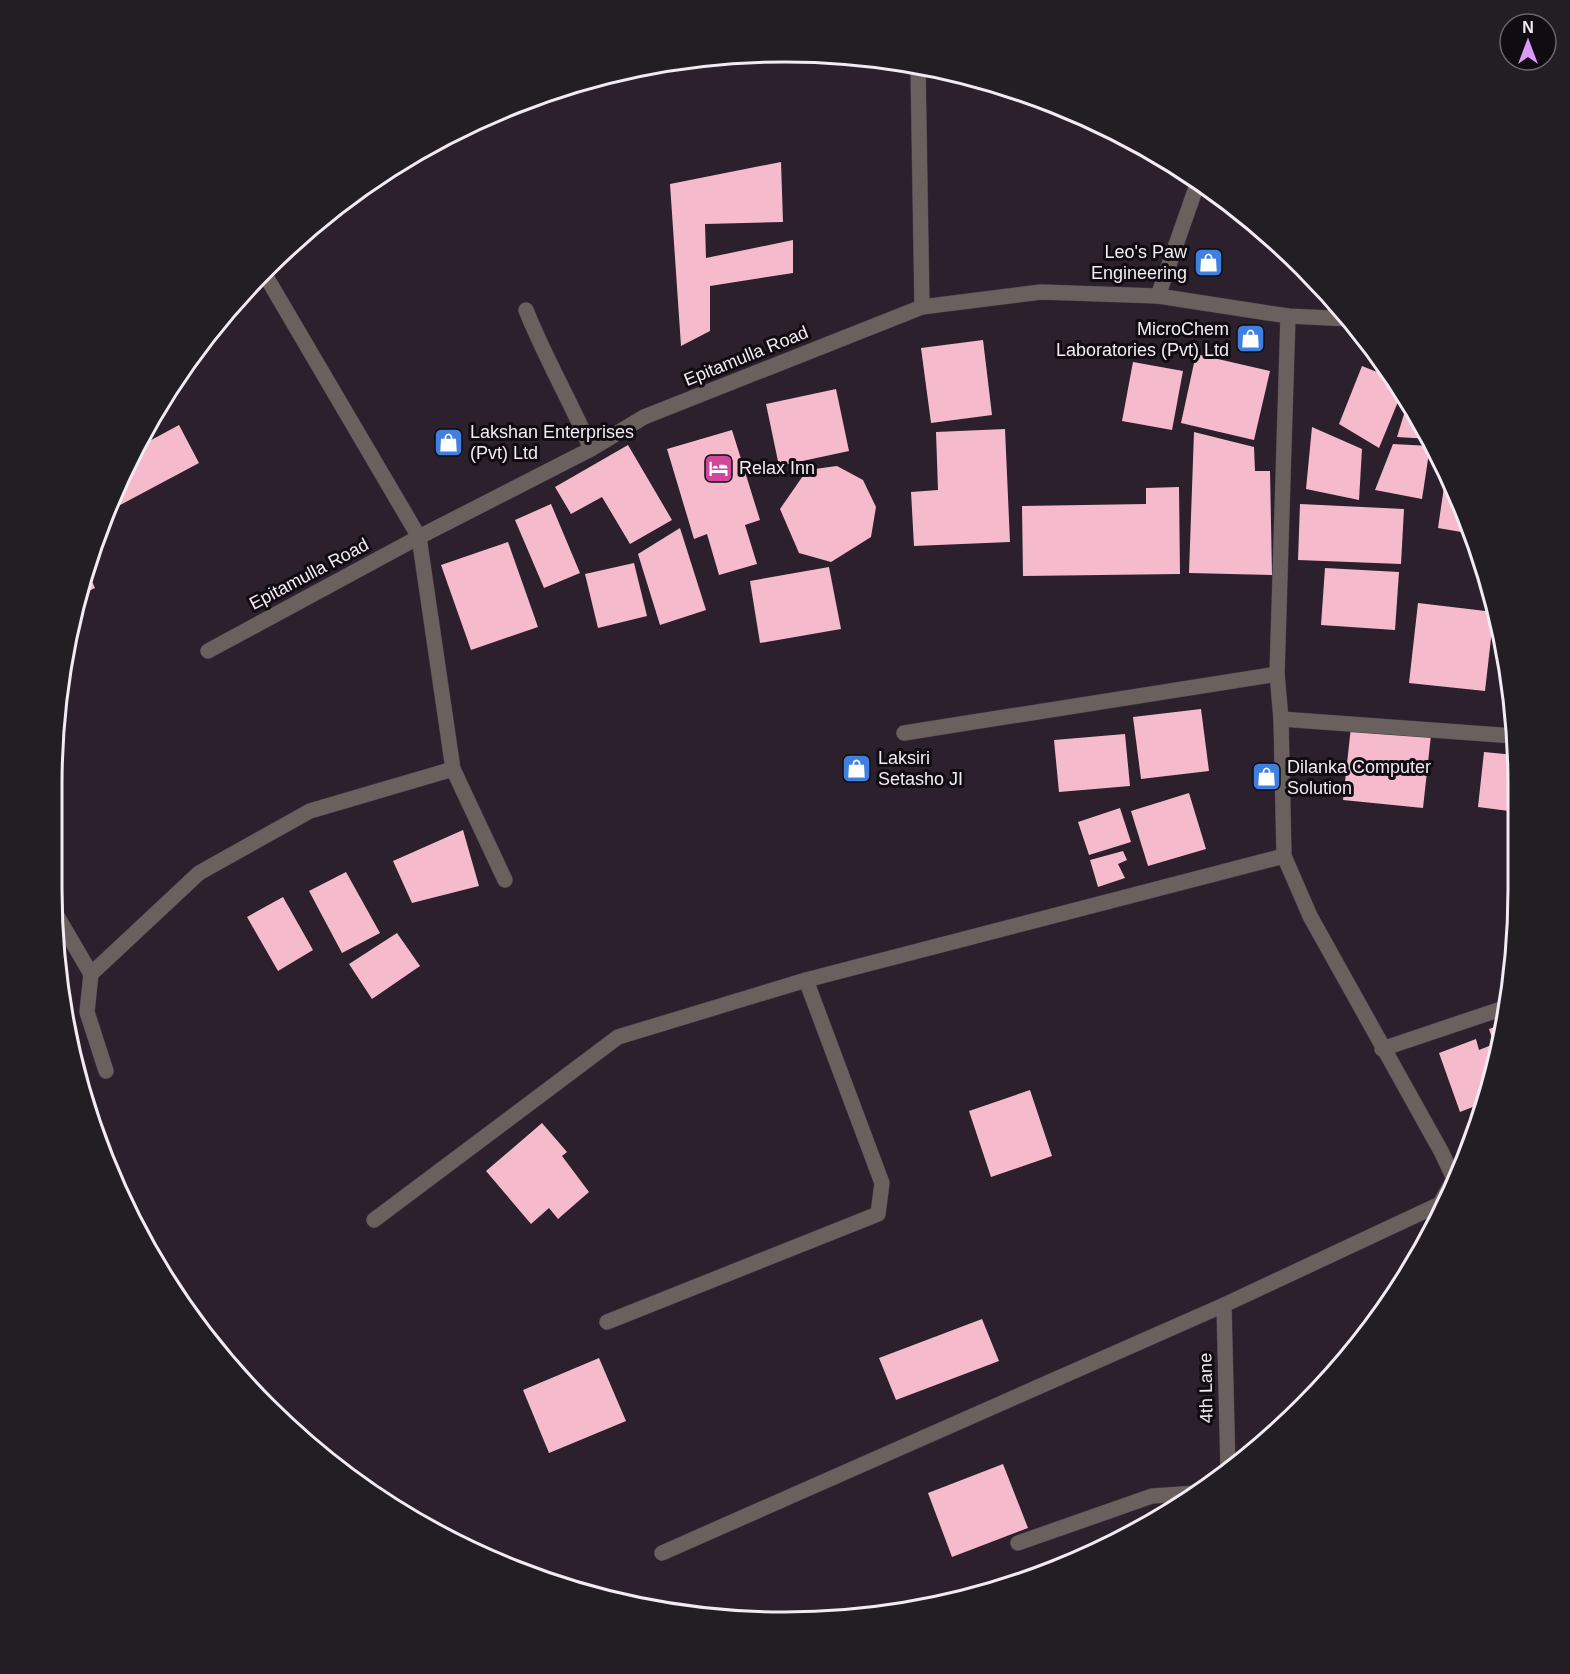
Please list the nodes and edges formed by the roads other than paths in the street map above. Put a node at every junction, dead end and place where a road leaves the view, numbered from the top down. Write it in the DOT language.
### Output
graph roads {
  1 [pos="918,74"];
  2 [pos="1195,189"];
  3 [pos="268,279"];
  4 [pos="1158,296"];
  5 [pos="922,307"];
  6 [pos="526,310"];
  7 [pos="1288,316"];
  8 [pos="1337,318"];
  9 [pos="591,449"];
  10 [pos="419,537"];
  11 [pos="208,651"];
  12 [pos="1277,674"];
  13 [pos="1281,719"];
  14 [pos="904,733"];
  15 [pos="1507,735"];
  16 [pos="453,769"];
  17 [pos="1284,856"];
  18 [pos="505,880"];
  19 [pos="63,926"];
  20 [pos="91,974"];
  21 [pos="807,980"];
  22 [pos="1498,1010"];
  23 [pos="1382,1049"];
  24 [pos="106,1071"];
  25 [pos="1450,1172"];
  26 [pos="1435,1206"];
  27 [pos="374,1220"];
  28 [pos="1224,1305"];
  29 [pos="607,1322"];
  30 [pos="1228,1461"];
  31 [pos="1182,1494"];
  32 [pos="1018,1543"];
  33 [pos="662,1553"];
  1 -- 5 [label="street"];
  2 -- 4 [label="street"];
  3 -- 10 [label="street"];
  4 -- 5 [label="street, Epitamulla Road"];
  4 -- 7 [label="street, Epitamulla Road"];
  5 -- 9 [label="street, Epitamulla Road"];
  6 -- 9 [label="street"];
  7 -- 8 [label="street, Epitamulla Road"];
  7 -- 12 [label="street"];
  9 -- 10 [label="street, Epitamulla Road"];
  10 -- 11 [label="street, Epitamulla Road"];
  10 -- 16 [label="street"];
  12 -- 13 [label="street"];
  12 -- 14 [label="street"];
  13 -- 15 [label="street"];
  13 -- 17 [label="street"];
  16 -- 18 [label="street"];
  16 -- 20 [label="street"];
  17 -- 21 [label="street"];
  17 -- 23 [label="street"];
  19 -- 20 [label="street"];
  20 -- 24 [label="street"];
  21 -- 27 [label="street"];
  21 -- 29 [label="street"];
  22 -- 23 [label="street"];
  23 -- 25 [label="street"];
  26 -- 28 [label="street"];
  28 -- 30 [label="street, 4th Lane"];
  28 -- 33 [label="street"];
  31 -- 32 [label="street"];
}
